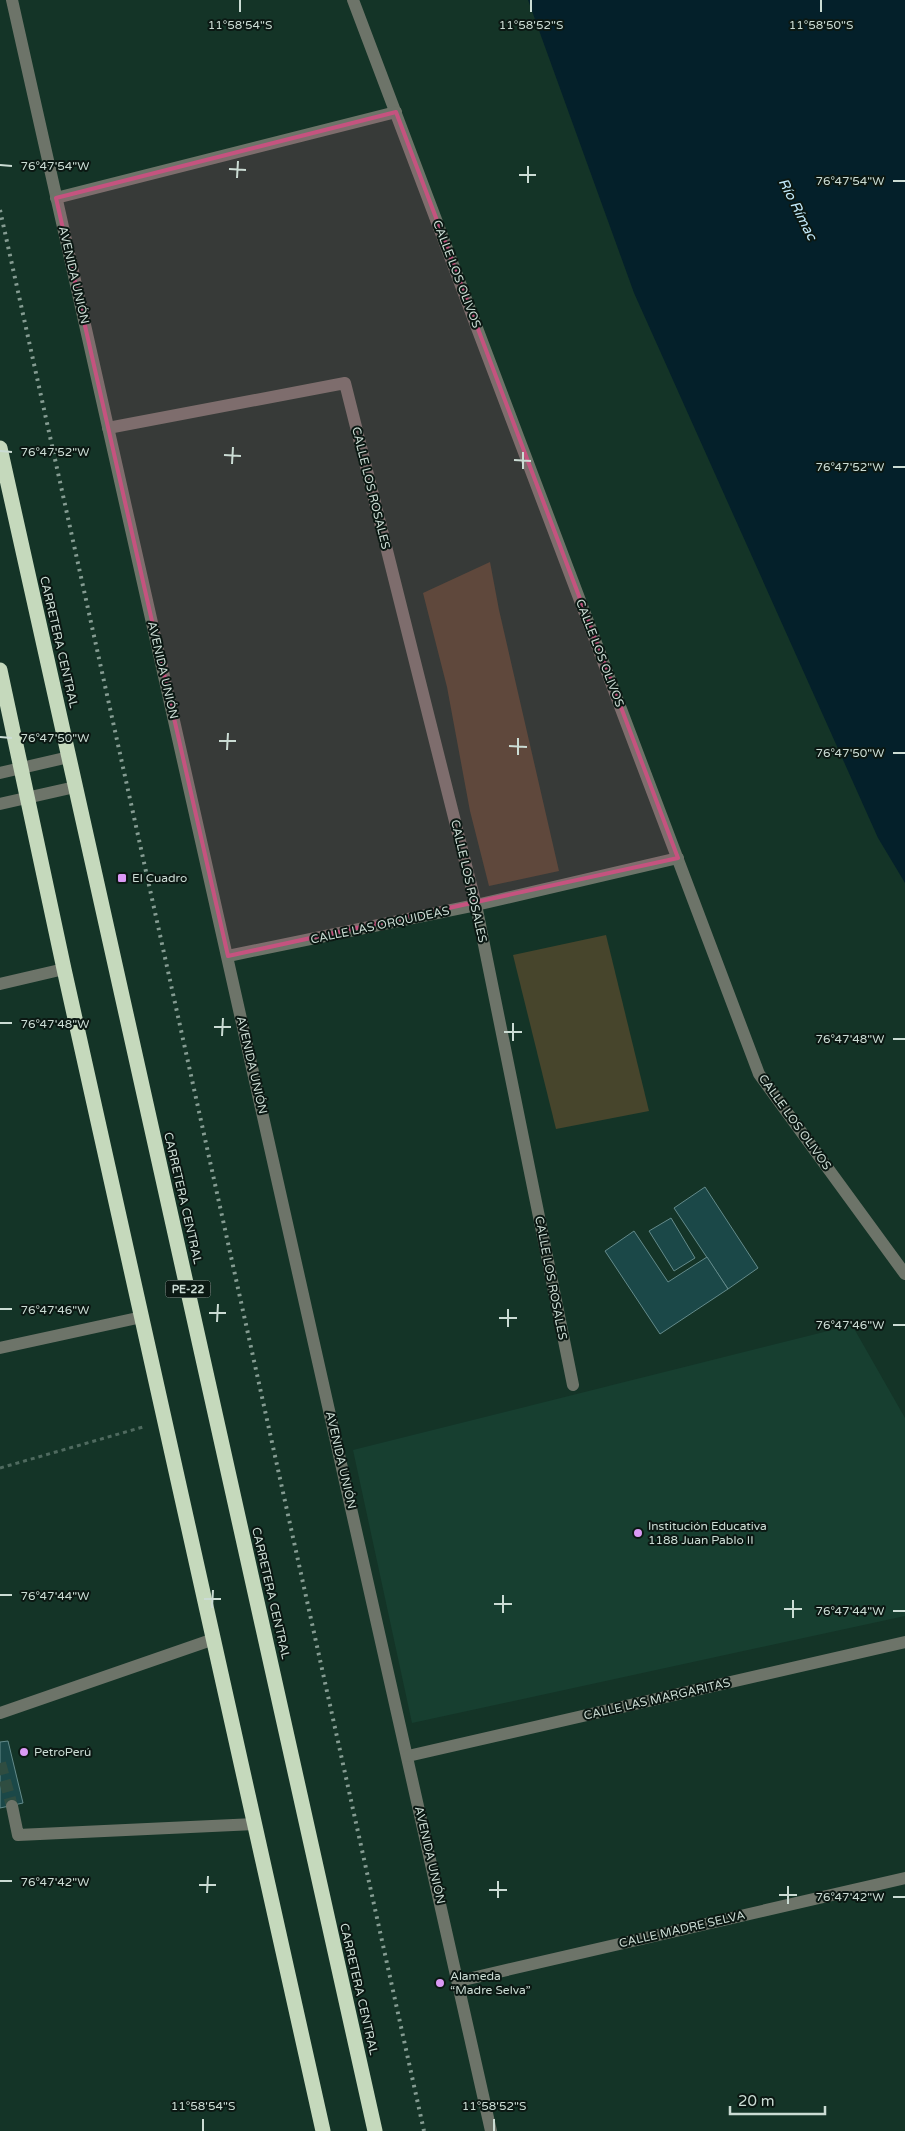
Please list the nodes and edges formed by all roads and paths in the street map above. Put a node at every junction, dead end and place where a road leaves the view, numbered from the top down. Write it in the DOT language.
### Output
graph roads {
  1 [pos="12,0"];
  2 [pos="353,0"];
  3 [pos="396,112"];
  4 [pos="56,198"];
  5 [pos="108,428"];
  6 [pos="0,448"];
  7 [pos="0,670"];
  8 [pos="69,757"];
  9 [pos="22,768"];
  10 [pos="0,773"];
  11 [pos="75,787"];
  12 [pos="28,798"];
  13 [pos="0,804"];
  14 [pos="678,858"];
  15 [pos="476,905"];
  16 [pos="228,956"];
  17 [pos="64,969"];
  18 [pos="0,984"];
  19 [pos="905,1274"];
  20 [pos="142,1317"];
  21 [pos="0,1348"];
  22 [pos="573,1385"];
  23 [pos="164,1418"];
  24 [pos="0,1468"];
  25 [pos="214,1639"];
  26 [pos="905,1642"];
  27 [pos="0,1713"];
  28 [pos="408,1756"];
  29 [pos="12,1806"];
  30 [pos="255,1824"];
  31 [pos="905,1878"];
  32 [pos="459,1981"];
  33 [pos="323,2131"];
  34 [pos="375,2131"];
  35 [pos="491,2131"];
  1 -- 4 [label="street, AVENIDA UNIÓN"];
  2 -- 3 [label="street, CALLE LOS OLIVOS"];
  3 -- 4 [label="street"];
  3 -- 14 [label="street, CALLE LOS OLIVOS"];
  4 -- 5 [label="street, AVENIDA UNIÓN"];
  5 -- 15 [label="street, CALLE LOS ROSALES"];
  5 -- 16 [label="street, AVENIDA UNIÓN"];
  6 -- 8 [label="highway, CARRETERA CENTRAL / PE-22"];
  7 -- 9 [label="highway"];
  8 -- 9 [label="street"];
  8 -- 11 [label="highway, CARRETERA CENTRAL / PE-22"];
  9 -- 10 [label="street"];
  9 -- 12 [label="highway"];
  11 -- 12 [label="street"];
  11 -- 34 [label="highway, CARRETERA CENTRAL / PE-22"];
  12 -- 13 [label="street"];
  12 -- 17 [label="highway"];
  14 -- 15 [label="street, CALLE LAS ORQUIDEAS"];
  14 -- 19 [label="street, CALLE LOS OLIVOS"];
  15 -- 16 [label="street, CALLE LAS ORQUIDEAS"];
  15 -- 22 [label="street, CALLE LOS ROSALES"];
  16 -- 28 [label="street, AVENIDA UNIÓN"];
  17 -- 18 [label="street"];
  17 -- 20 [label="highway"];
  20 -- 21 [label="street"];
  20 -- 23 [label="highway"];
  23 -- 24 [label="path"];
  23 -- 25 [label="highway"];
  25 -- 27 [label="street"];
  25 -- 30 [label="highway"];
  26 -- 28 [label="street, CALLE LAS MARGARITAS"];
  28 -- 32 [label="street, AVENIDA UNIÓN"];
  29 -- 30 [label="street"];
  30 -- 33 [label="highway"];
  31 -- 32 [label="street, CALLE MADRE SELVA"];
  32 -- 35 [label="street, AVENIDA UNIÓN"];
}
